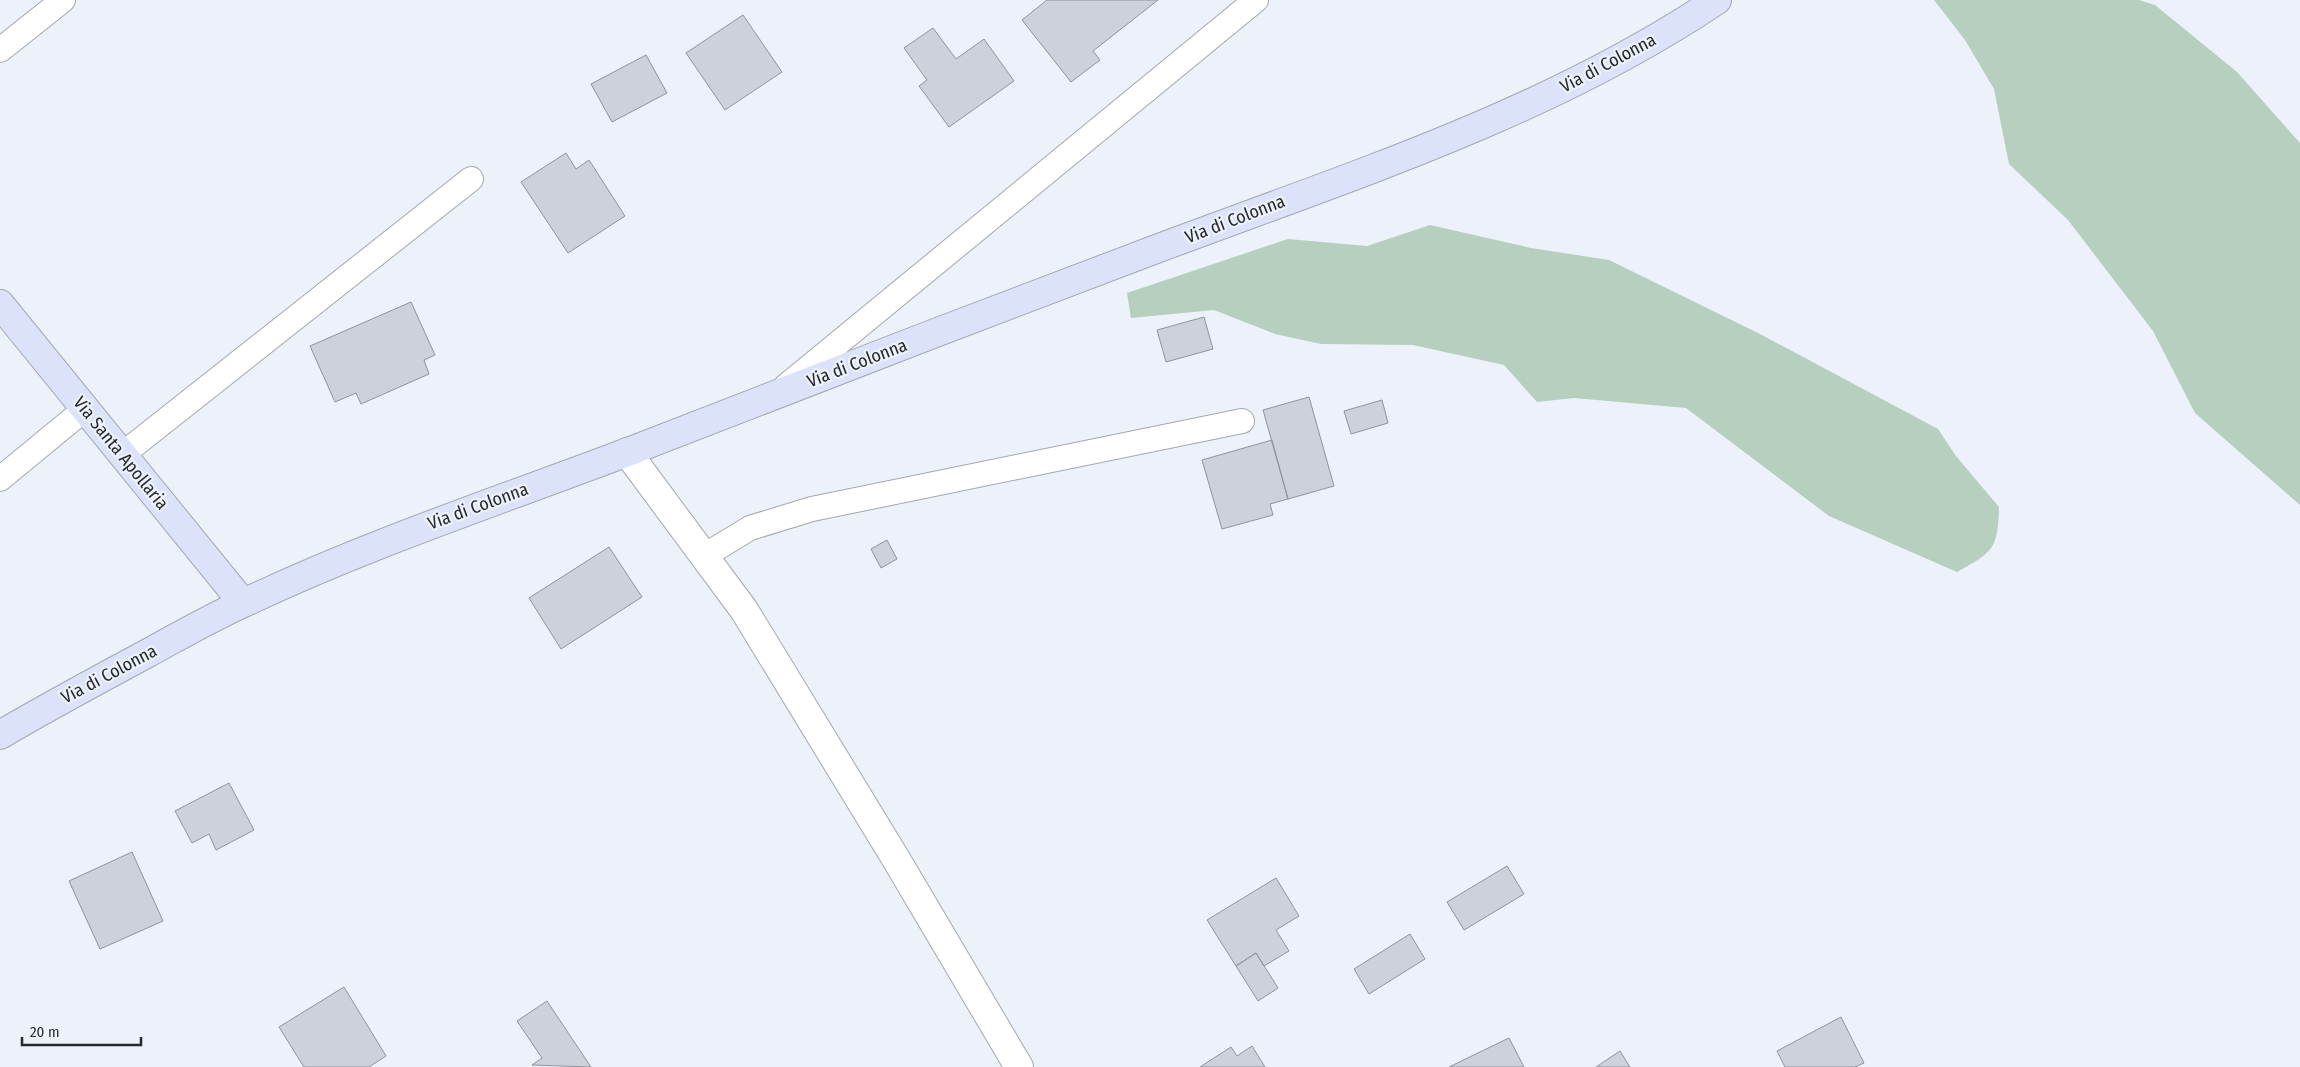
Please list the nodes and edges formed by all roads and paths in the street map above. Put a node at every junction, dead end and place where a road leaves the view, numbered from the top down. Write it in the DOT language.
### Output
graph roads {
  1 [pos="63,0"];
  2 [pos="1256,0"];
  3 [pos="1716,0"];
  4 [pos="0,50"];
  5 [pos="471,179"];
  6 [pos="0,304"];
  7 [pos="777,394"];
  8 [pos="86,409"];
  9 [pos="1242,421"];
  10 [pos="626,452"];
  11 [pos="123,454"];
  12 [pos="0,479"];
  13 [pos="704,556"];
  14 [pos="243,603"];
  15 [pos="0,735"];
  16 [pos="1019,1067"];
  1 -- 4 [label="lane"];
  2 -- 7 [label="lane"];
  3 -- 7 [label="street, Via di Colonna"];
  5 -- 11 [label="lane"];
  6 -- 8 [label="street, Via Santa Apollaria"];
  7 -- 10 [label="street, Via di Colonna"];
  8 -- 11 [label="street, Via Santa Apollaria"];
  8 -- 12 [label="lane"];
  9 -- 13 [label="lane"];
  10 -- 13 [label="street"];
  10 -- 14 [label="street, Via di Colonna"];
  11 -- 14 [label="street, Via Santa Apollaria"];
  13 -- 16 [label="street"];
  14 -- 15 [label="street, Via di Colonna"];
}
